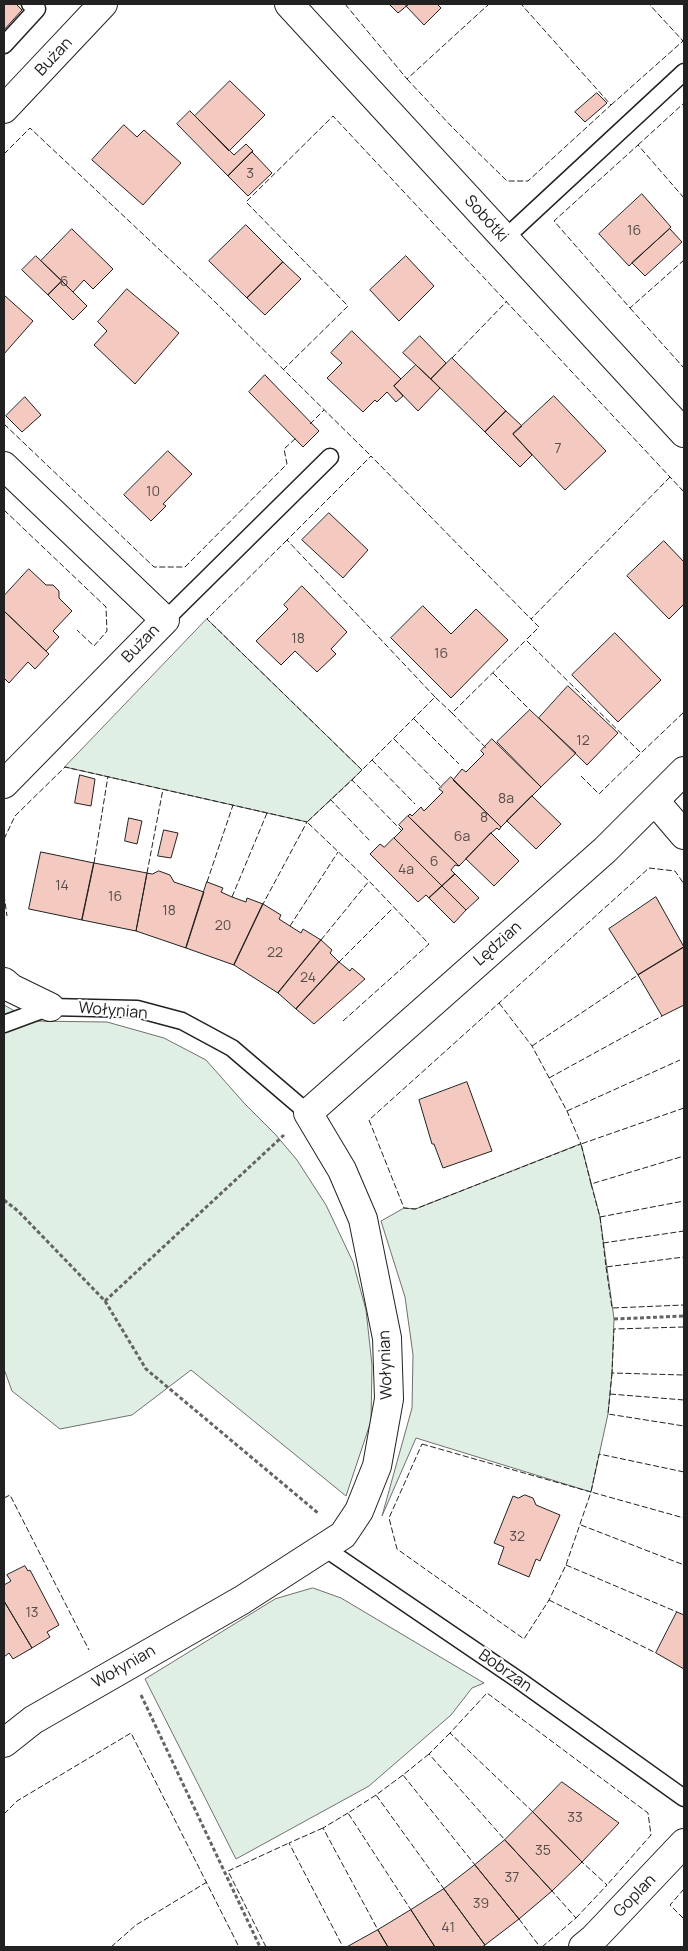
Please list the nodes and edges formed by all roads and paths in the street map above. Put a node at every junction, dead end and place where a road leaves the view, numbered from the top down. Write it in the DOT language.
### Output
graph roads {
  1 [pos="30,4"];
  2 [pos="103,4"];
  3 [pos="289,4"];
  4 [pos="4,45"];
  5 [pos="684,72"];
  6 [pos="4,109"];
  7 [pos="504,239"];
  8 [pos="684,433"];
  9 [pos="330,457"];
  10 [pos="4,466"];
  11 [pos="165,620"];
  12 [pos="684,771"];
  13 [pos="4,784"];
  14 [pos="655,801"];
  15 [pos="684,835"];
  16 [pos="4,982"];
  17 [pos="50,1007"];
  18 [pos="4,1024"];
  19 [pos="308,1113"];
  20 [pos="4,1200"];
  21 [pos="105,1301"];
  22 [pos="684,1316"];
  23 [pos="614,1319"];
  24 [pos="333,1541"];
  25 [pos="126,1665"];
  26 [pos="4,1743"];
  27 [pos="684,1798"];
  28 [pos="684,1843"];
  29 [pos="260,1947"];
  30 [pos="583,1947"];
  1 -- 4 [label="lane"];
  2 -- 6 [label="street, Bużan"];
  3 -- 7 [label="street, Sobótki"];
  5 -- 7 [label="lane"];
  7 -- 8 [label="street, Sobótki"];
  9 -- 11 [label="lane"];
  10 -- 11 [label="street, Bużan"];
  11 -- 13 [label="street, Bużan"];
  12 -- 14 [label="street, Lędzian"];
  14 -- 15 [label="street"];
  14 -- 19 [label="street, Lędzian"];
  16 -- 17 [label="street"];
  17 -- 18 [label="lane, Wołynian"];
  17 -- 19 [label="lane, Wołynian"];
  19 -- 21 [label="path"];
  19 -- 24 [label="street, Wołynian"];
  20 -- 21 [label="path"];
  21 -- 24 [label="path"];
  22 -- 23 [label="path"];
  24 -- 25 [label="street, Wołynian"];
  24 -- 27 [label="lane, Bobrzan"];
  25 -- 26 [label="street, Wołynian"];
  25 -- 29 [label="path"];
  28 -- 30 [label="street, Goplan"];
}
